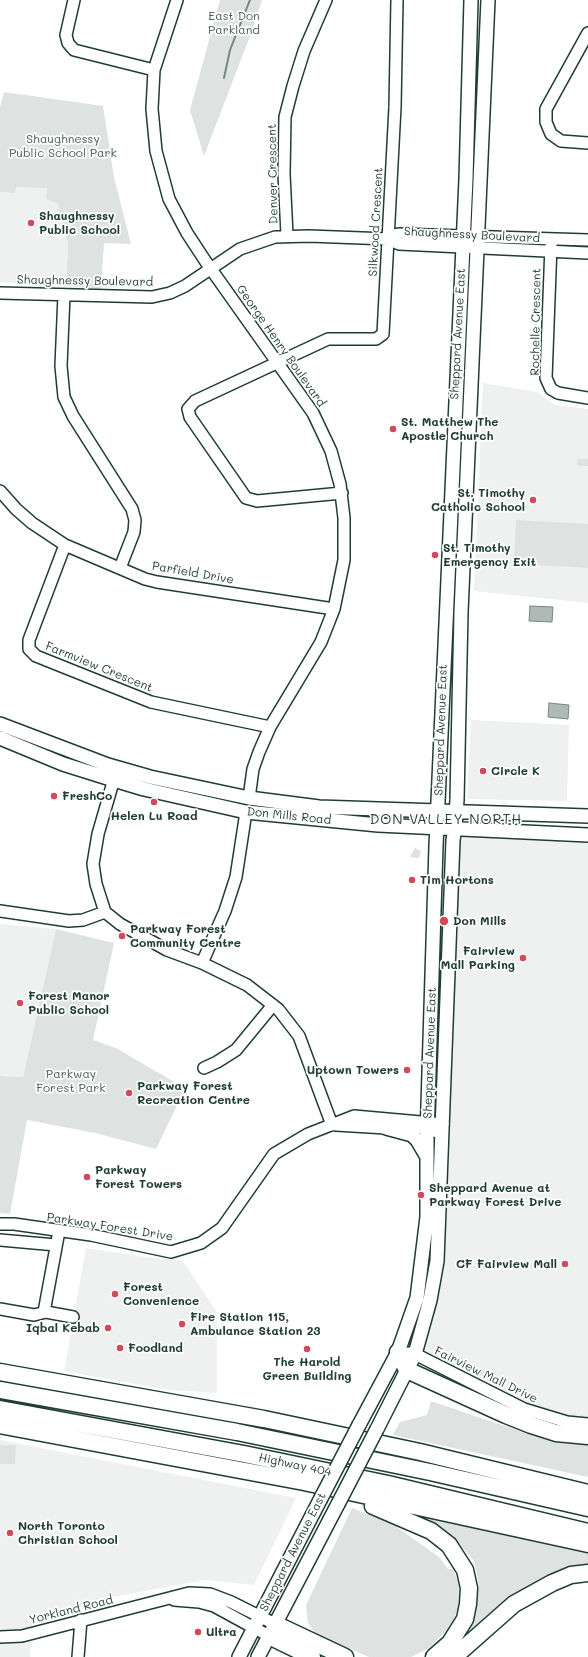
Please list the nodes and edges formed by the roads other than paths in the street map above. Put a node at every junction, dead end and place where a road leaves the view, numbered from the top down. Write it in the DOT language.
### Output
graph roads {
  1 [pos="74,0"];
  2 [pos="177,0"];
  3 [pos="326,0"];
  4 [pos="397,0"];
  5 [pos="471,0"];
  6 [pos="488,0"];
  7 [pos="588,33"];
  8 [pos="154,70"];
  9 [pos="588,142"];
  10 [pos="287,235"];
  11 [pos="388,239"];
  12 [pos="551,240"];
  13 [pos="588,240"];
  14 [pos="463,241"];
  15 [pos="478,242"];
  16 [pos="550,252"];
  17 [pos="588,253"];
  18 [pos="211,268"];
  19 [pos="0,293"];
  20 [pos="64,295"];
  21 [pos="279,362"];
  22 [pos="588,398"];
  23 [pos="0,491"];
  24 [pos="342,494"];
  25 [pos="65,545"];
  26 [pos="120,568"];
  27 [pos="334,609"];
  28 [pos="0,724"];
  29 [pos="270,727"];
  30 [pos="0,738"];
  31 [pos="116,774"];
  32 [pos="249,798"];
  33 [pos="438,811"];
  34 [pos="246,812"];
  35 [pos="456,812"];
  36 [pos="588,816"];
  37 [pos="437,828"];
  38 [pos="456,828"];
  39 [pos="588,835"];
  40 [pos="0,911"];
  41 [pos="105,912"];
  42 [pos="202,963"];
  43 [pos="273,1005"];
  44 [pos="204,1068"];
  45 [pos="332,1125"];
  46 [pos="428,1126"];
  47 [pos="386,1128"];
  48 [pos="442,1129"];
  49 [pos="427,1157"];
  50 [pos="0,1224"];
  51 [pos="59,1231"];
  52 [pos="0,1240"];
  53 [pos="56,1245"];
  54 [pos="0,1309"];
  55 [pos="44,1312"];
  56 [pos="73,1317"];
  57 [pos="398,1352"];
  58 [pos="415,1354"];
  59 [pos="0,1368"];
  60 [pos="407,1370"];
  61 [pos="0,1372"];
  62 [pos="51,1380"];
  63 [pos="0,1390"];
  64 [pos="0,1409"];
  65 [pos="264,1419"];
  66 [pos="588,1424"];
  67 [pos="0,1425"];
  68 [pos="588,1436"];
  69 [pos="304,1482"];
  70 [pos="588,1486"];
  71 [pos="588,1493"];
  72 [pos="588,1508"];
  73 [pos="588,1532"];
  74 [pos="588,1544"];
  75 [pos="588,1572"];
  76 [pos="167,1599"];
  77 [pos="81,1620"];
  78 [pos="257,1622"];
  79 [pos="272,1630"];
  80 [pos="0,1637"];
  81 [pos="78,1657"];
  82 [pos="239,1657"];
  83 [pos="258,1657"];
  84 [pos="312,1657"];
  85 [pos="345,1657"];
  86 [pos="434,1657"];
  87 [pos="454,1657"];
  1 -- 8 [label="street"];
  2 -- 8 [label="street, George Henry Boulevard"];
  3 -- 10 [label="street, Denver Crescent"];
  4 -- 11 [label="street, Silkwood Crescent"];
  5 -- 14 [label="main road, Sheppard Avenue East"];
  6 -- 15 [label="main road, Sheppard Avenue East"];
  7 -- 9 [label="street"];
  8 -- 18 [label="street, George Henry Boulevard"];
  10 -- 11 [label="street, Shaughnessy Boulevard"];
  10 -- 18 [label="street, Shaughnessy Boulevard"];
  11 -- 14 [label="street, Shaughnessy Boulevard"];
  11 -- 21 [label="street, Silkwood Crescent"];
  12 -- 13 [label="street, Shaughnessy Boulevard"];
  12 -- 15 [label="street, Shaughnessy Boulevard"];
  12 -- 16 [label="street, Rochelle Crescent"];
  14 -- 15 [label="street, Shaughnessy Boulevard"];
  14 -- 33 [label="main road, Sheppard Avenue East"];
  15 -- 16 [label="street, Shaughnessy Boulevard"];
  15 -- 35 [label="main road, Sheppard Avenue East"];
  16 -- 17 [label="street, Shaughnessy Boulevard"];
  16 -- 22 [label="street, Rochelle Crescent"];
  18 -- 20 [label="street, Shaughnessy Boulevard"];
  18 -- 21 [label="street, George Henry Boulevard"];
  19 -- 20 [label="street, Shaughnessy Boulevard"];
  20 -- 26 [label="street"];
  21 -- 24 [label="street, George Henry Boulevard"];
  21 -- 24 [label="street"];
  23 -- 25 [label="street, Parfield Drive"];
  24 -- 27 [label="street, George Henry Boulevard"];
  25 -- 26 [label="street, Parfield Drive"];
  25 -- 29 [label="street, Farmview Crescent"];
  26 -- 27 [label="street, Parfield Drive"];
  27 -- 29 [label="street, George Henry Boulevard"];
  28 -- 31 [label="main road, Don Mills Road"];
  29 -- 32 [label="street, George Henry Boulevard"];
  30 -- 31 [label="main road, Don Mills Road"];
  31 -- 32 [label="main road, Don Mills Road"];
  31 -- 34 [label="main road, Don Mills Road"];
  31 -- 41 [label="street"];
  32 -- 33 [label="main road, Don Mills Road"];
  33 -- 35 [label="main road, Don Mills Road"];
  33 -- 37 [label="main road, Sheppard Avenue East"];
  34 -- 37 [label="main road, Don Mills Road"];
  34 -- 42 [label="street"];
  35 -- 36 [label="main road, Don Mills Road"];
  35 -- 38 [label="main road, Sheppard Avenue East"];
  37 -- 38 [label="main road, Don Mills Road"];
  37 -- 46 [label="main road, Sheppard Avenue East"];
  38 -- 39 [label="main road, Don Mills Road"];
  38 -- 48 [label="main road, Sheppard Avenue East"];
  40 -- 41 [label="street"];
  41 -- 42 [label="street"];
  42 -- 43 [label="street"];
  43 -- 44 [label="street"];
  43 -- 45 [label="street"];
  45 -- 46 [label="street, Parkway Forest Drive"];
  45 -- 47 [label="street, Parkway Forest Drive"];
  45 -- 51 [label="street, Parkway Forest Drive"];
  46 -- 47 [label="street, Parkway Forest Drive"];
  46 -- 48 [label="street, Parkway Forest Drive"];
  46 -- 49 [label="main road, Sheppard Avenue East"];
  47 -- 49 [label="main road"];
  48 -- 58 [label="main road, Sheppard Avenue East"];
  49 -- 57 [label="main road, Sheppard Avenue East"];
  50 -- 51 [label="street, Parkway Forest Drive"];
  51 -- 53 [label="street"];
  52 -- 53 [label="street"];
  53 -- 55 [label="street"];
  54 -- 55 [label="street"];
  55 -- 56 [label="street"];
  57 -- 58 [label="street, Fairview Mall Drive"];
  57 -- 60 [label="highway"];
  57 -- 78 [label="main road, Sheppard Avenue East, bridge"];
  58 -- 60 [label="main road, Sheppard Avenue East"];
  58 -- 66 [label="street, Fairview Mall Drive"];
  59 -- 62 [label="highway"];
  60 -- 68 [label="highway"];
  60 -- 79 [label="main road, Sheppard Avenue East, bridge"];
  61 -- 62 [label="highway"];
  62 -- 65 [label="highway"];
  63 -- 72 [label="highway, Highway 404"];
  64 -- 73 [label="highway, Highway 404"];
  65 -- 70 [label="highway"];
  65 -- 71 [label="highway"];
  67 -- 69 [label="highway, Highway 404"];
  69 -- 74 [label="highway, Highway 404"];
  69 -- 86 [label="highway"];
  75 -- 87 [label="highway"];
  76 -- 77 [label="street, Yorkland Road"];
  76 -- 78 [label="street"];
  76 -- 78 [label="street"];
  77 -- 80 [label="street, Yorkland Road"];
  77 -- 81 [label="street"];
  78 -- 79 [label="street"];
  78 -- 82 [label="main road, Sheppard Avenue East"];
  79 -- 83 [label="main road, Sheppard Avenue East"];
  79 -- 84 [label="highway"];
  79 -- 85 [label="highway"];
}
